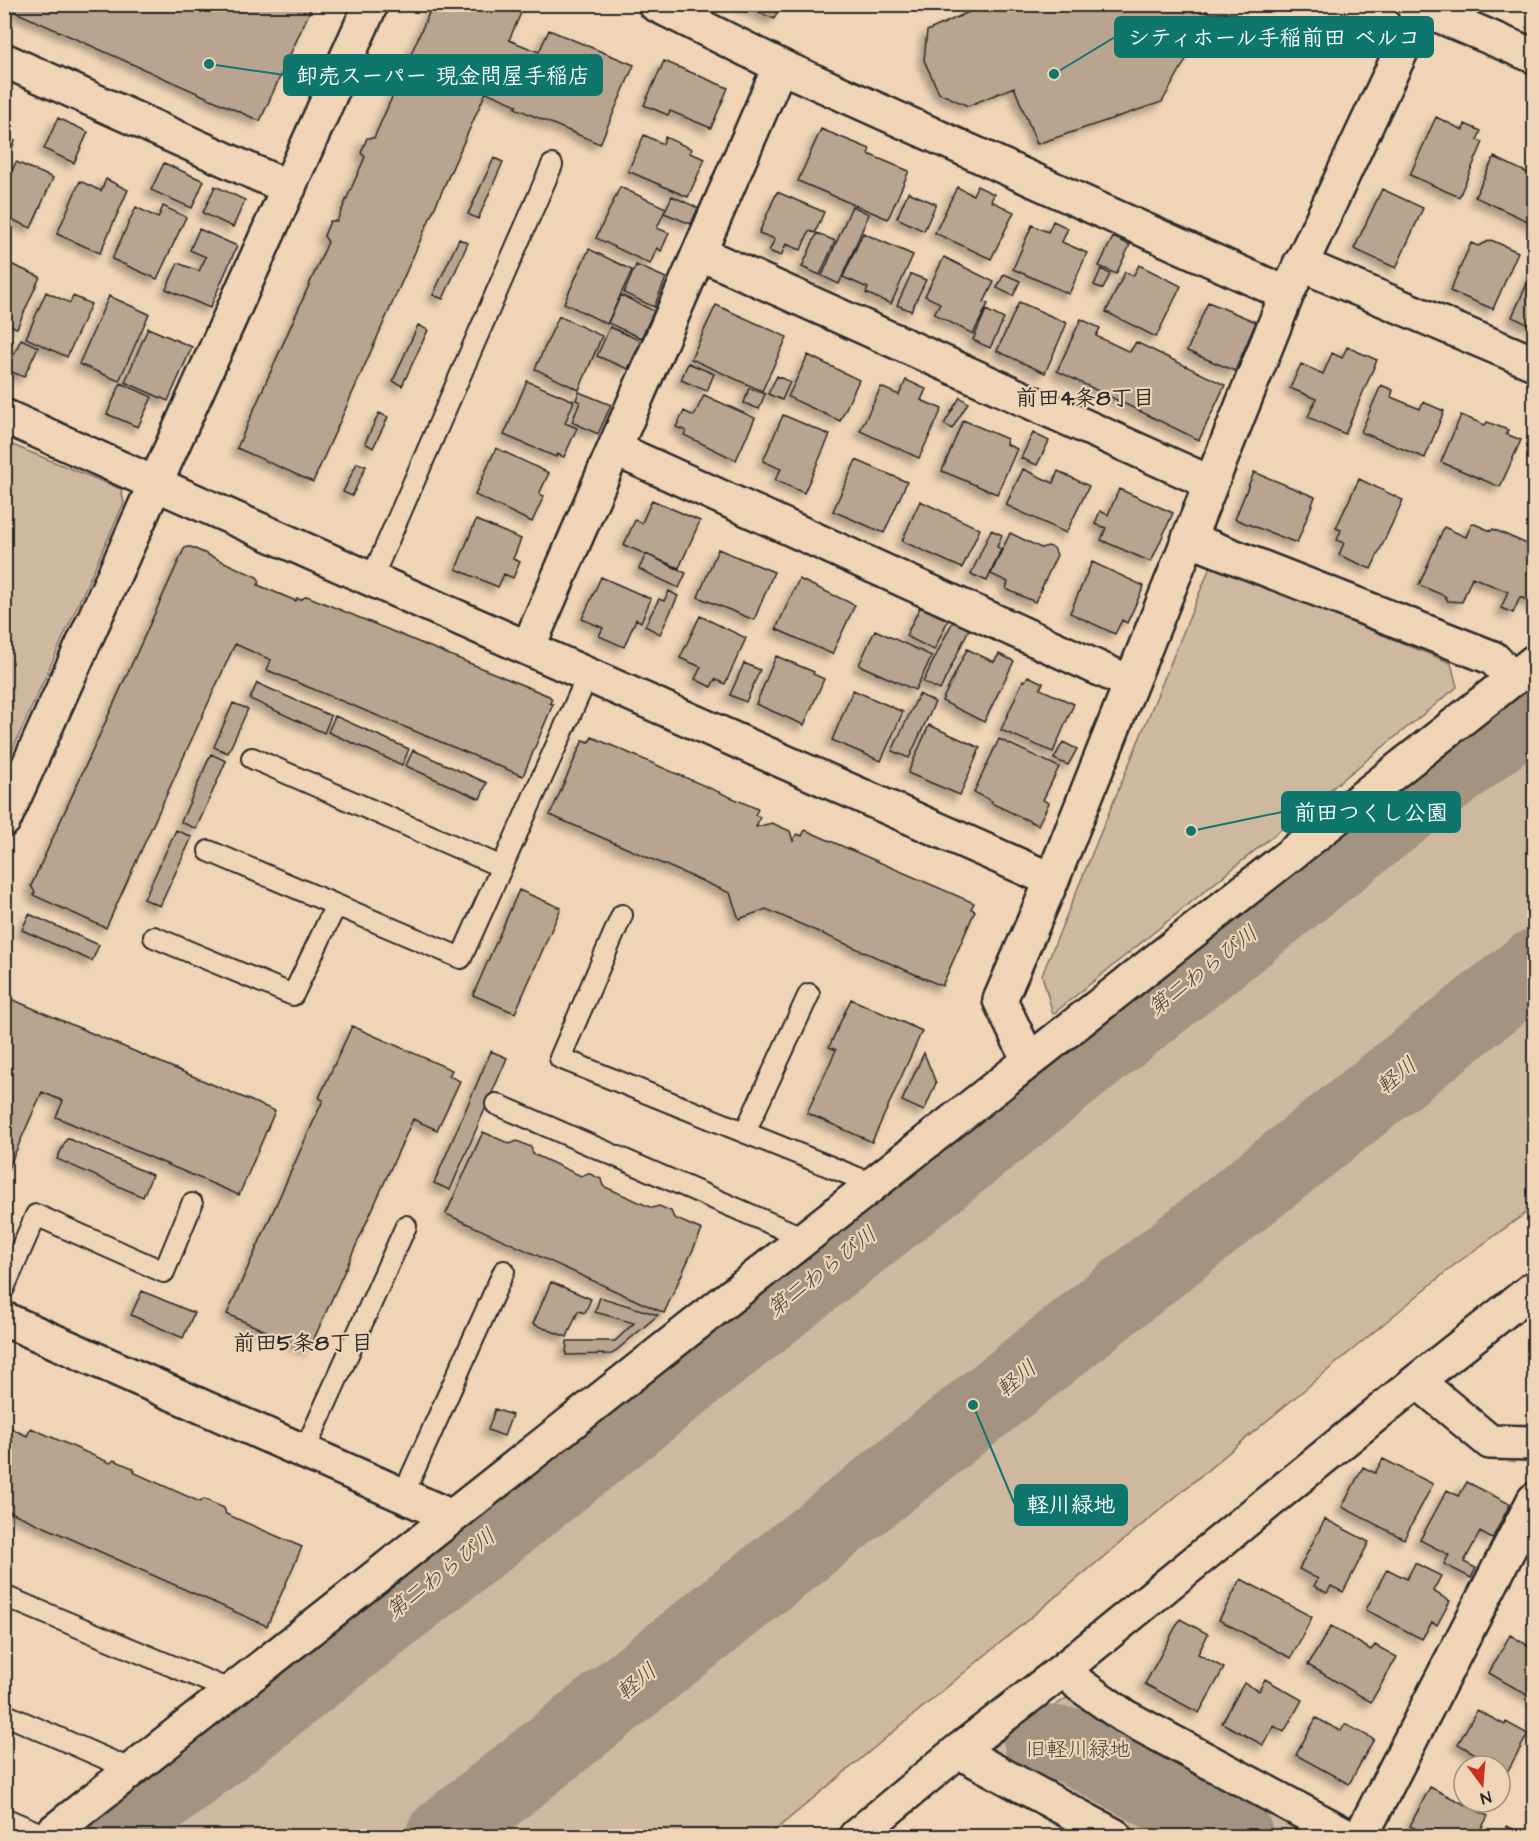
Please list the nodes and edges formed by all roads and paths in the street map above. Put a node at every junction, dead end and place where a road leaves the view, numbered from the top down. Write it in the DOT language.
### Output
graph roads {
  1 [pos="371,4"];
  2 [pos="655,4"];
  3 [pos="1416,7"];
  4 [pos="1534,56"];
  5 [pos="4,60"];
  6 [pos="780,66"];
  7 [pos="552,165"];
  8 [pos="289,188"];
  9 [pos="699,254"];
  10 [pos="1300,264"];
  11 [pos="1287,294"];
  12 [pos="1534,363"];
  13 [pos="4,416"];
  14 [pos="615,449"];
  15 [pos="1211,483"];
  16 [pos="156,484"];
  17 [pos="1189,539"];
  18 [pos="371,580"];
  19 [pos="528,648"];
  20 [pos="1524,671"];
  21 [pos="588,675"];
  22 [pos="1131,683"];
  23 [pos="252,758"];
  24 [pos="4,820"];
  25 [pos="209,851"];
  26 [pos="502,867"];
  27 [pos="1052,880"];
  28 [pos="336,904"];
  29 [pos="622,915"];
  30 [pos="154,937"];
  31 [pos="809,994"];
  32 [pos="1029,1061"];
  33 [pos="496,1104"];
  34 [pos="745,1132"];
  35 [pos="873,1184"];
  36 [pos="192,1204"];
  37 [pos="406,1227"];
  38 [pos="804,1238"];
  39 [pos="504,1271"];
  40 [pos="4,1288"];
  41 [pos="1534,1288"];
  42 [pos="4,1319"];
  43 [pos="1418,1381"];
  44 [pos="1534,1443"];
  45 [pos="304,1452"];
  46 [pos="403,1495"];
  47 [pos="1534,1500"];
  48 [pos="452,1517"];
  49 [pos="4,1596"];
  50 [pos="1064,1669"];
  51 [pos="232,1691"];
  52 [pos="4,1714"];
  53 [pos="958,1750"];
  54 [pos="132,1770"];
  55 [pos="4,1818"];
  56 [pos="47,1836"];
  57 [pos="856,1836"];
  58 [pos="1115,1836"];
  59 [pos="1348,1836"];
  60 [pos="1360,1836"];
  1 -- 8 [label="street"];
  2 -- 6 [label="street"];
  3 -- 4 [label="street"];
  3 -- 10 [label="street"];
  5 -- 8 [label="street"];
  6 -- 9 [label="street"];
  6 -- 11 [label="street"];
  7 -- 18 [label="lane"];
  8 -- 16 [label="street"];
  9 -- 14 [label="street"];
  9 -- 15 [label="street"];
  10 -- 11 [label="street"];
  10 -- 12 [label="street"];
  11 -- 15 [label="street"];
  13 -- 16 [label="street"];
  14 -- 19 [label="street"];
  14 -- 22 [label="street"];
  15 -- 17 [label="street"];
  16 -- 18 [label="street"];
  16 -- 24 [label="street"];
  17 -- 20 [label="street"];
  17 -- 22 [label="street"];
  18 -- 19 [label="street"];
  19 -- 21 [label="street"];
  20 -- 32 [label="street"];
  21 -- 26 [label="lane"];
  21 -- 27 [label="street"];
  22 -- 27 [label="street"];
  23 -- 26 [label="lane"];
  25 -- 28 [label="lane"];
  26 -- 28 [label="lane"];
  27 -- 32 [label="street"];
  28 -- 30 [label="lane"];
  29 -- 34 [label="lane"];
  31 -- 34 [label="lane"];
  32 -- 35 [label="street"];
  33 -- 38 [label="lane"];
  34 -- 35 [label="lane"];
  35 -- 38 [label="street"];
  36 -- 40 [label="lane"];
  37 -- 45 [label="lane"];
  38 -- 48 [label="street"];
  39 -- 46 [label="lane"];
  41 -- 43 [label="street"];
  42 -- 45 [label="street"];
  43 -- 44 [label="street"];
  43 -- 50 [label="street"];
  45 -- 46 [label="street"];
  46 -- 48 [label="street"];
  47 -- 60 [label="street"];
  48 -- 51 [label="street"];
  49 -- 51 [label="lane"];
  50 -- 53 [label="street"];
  50 -- 59 [label="street"];
  51 -- 54 [label="street"];
  52 -- 54 [label="lane"];
  53 -- 57 [label="street"];
  53 -- 58 [label="street"];
  54 -- 56 [label="street"];
  55 -- 56 [label="lane"];
}
